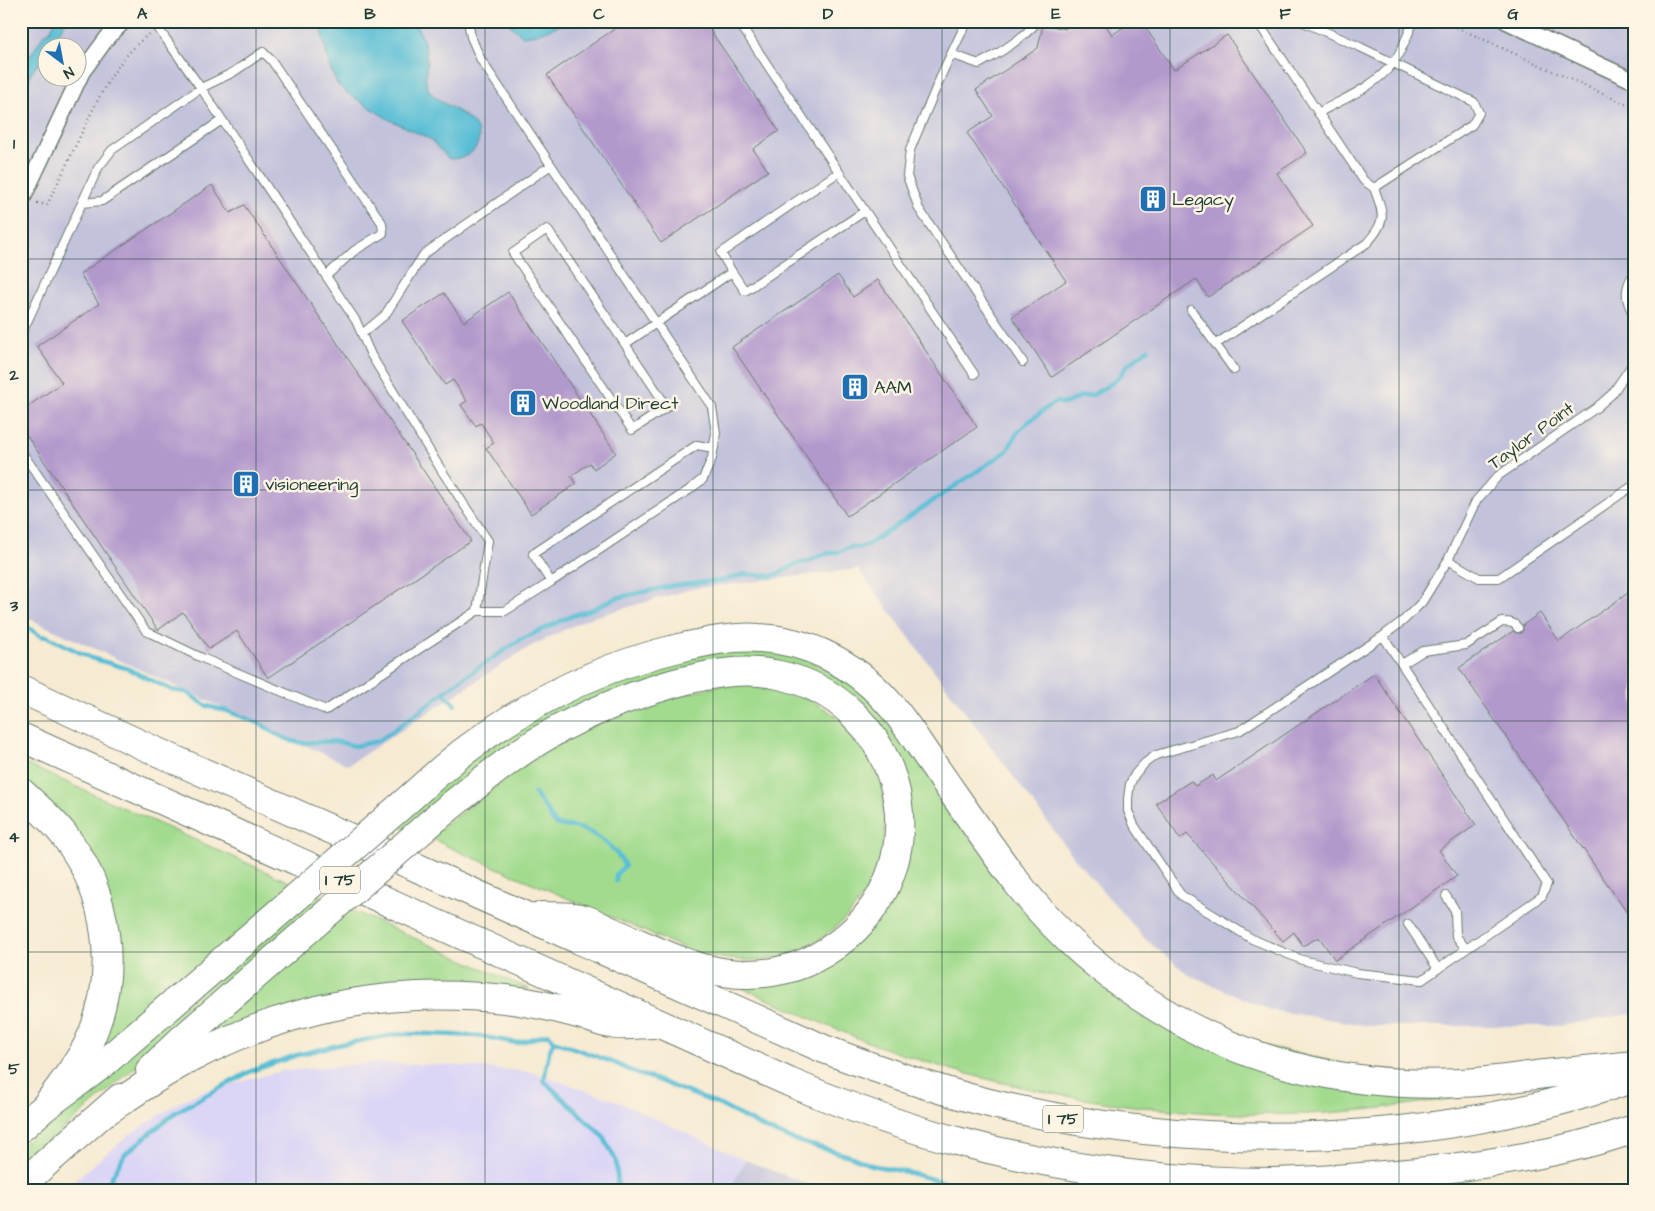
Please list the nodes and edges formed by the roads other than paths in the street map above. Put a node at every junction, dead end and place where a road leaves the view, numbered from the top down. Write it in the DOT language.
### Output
graph roads {
  1 [pos="124,21"];
  2 [pos="468,21"];
  3 [pos="738,21"];
  4 [pos="967,21"];
  5 [pos="1038,21"];
  6 [pos="1257,21"];
  7 [pos="1301,21"];
  8 [pos="1414,21"];
  9 [pos="1506,21"];
  10 [pos="156,25"];
  11 [pos="951,54"];
  12 [pos="1393,63"];
  13 [pos="1634,81"];
  14 [pos="201,88"];
  15 [pos="1318,113"];
  16 [pos="222,120"];
  17 [pos="551,165"];
  18 [pos="839,172"];
  19 [pos="1374,188"];
  20 [pos="28,202"];
  21 [pos="82,203"];
  22 [pos="865,211"];
  23 [pos="732,272"];
  24 [pos="1634,274"];
  25 [pos="326,276"];
  26 [pos="1191,310"];
  27 [pos="1634,315"];
  28 [pos="657,323"];
  29 [pos="362,334"];
  30 [pos="21,335"];
  31 [pos="625,344"];
  32 [pos="1216,344"];
  33 [pos="1023,362"];
  34 [pos="1634,362"];
  35 [pos="1234,370"];
  36 [pos="974,374"];
  37 [pos="714,448"];
  38 [pos="21,451"];
  39 [pos="1634,485"];
  40 [pos="1448,560"];
  41 [pos="551,582"];
  42 [pos="478,611"];
  43 [pos="1518,628"];
  44 [pos="1383,636"];
  45 [pos="1402,664"];
  46 [pos="21,689"];
  47 [pos="21,737"];
  48 [pos="21,792"];
  49 [pos="1446,896"];
  50 [pos="524,914"];
  51 [pos="1408,924"];
  52 [pos="1466,949"];
  53 [pos="1438,969"];
  54 [pos="659,1024"];
  55 [pos="1634,1065"];
  56 [pos="1634,1078"];
  57 [pos="45,1107"];
  58 [pos="107,1111"];
  59 [pos="21,1128"];
  60 [pos="1634,1129"];
  61 [pos="21,1185"];
  1 -- 20 [label="street"];
  2 -- 17 [label="lane"];
  3 -- 18 [label="lane"];
  4 -- 11 [label="lane"];
  5 -- 11 [label="lane"];
  6 -- 15 [label="lane"];
  7 -- 12 [label="lane"];
  8 -- 12 [label="lane"];
  9 -- 13 [label="street"];
  10 -- 14 [label="lane"];
  11 -- 33 [label="lane"];
  12 -- 15 [label="lane"];
  12 -- 19 [label="lane"];
  14 -- 16 [label="lane"];
  14 -- 21 [label="lane"];
  14 -- 25 [label="lane"];
  15 -- 19 [label="lane"];
  16 -- 21 [label="lane"];
  16 -- 25 [label="lane"];
  17 -- 28 [label="lane"];
  17 -- 29 [label="lane"];
  18 -- 22 [label="lane"];
  18 -- 23 [label="lane"];
  19 -- 32 [label="lane"];
  21 -- 30 [label="lane"];
  22 -- 23 [label="lane"];
  22 -- 36 [label="lane"];
  23 -- 28 [label="lane"];
  24 -- 27 [label="lane"];
  25 -- 29 [label="lane"];
  26 -- 32 [label="lane"];
  28 -- 31 [label="lane"];
  28 -- 37 [label="lane"];
  29 -- 42 [label="lane"];
  31 -- 31 [label="lane"];
  32 -- 35 [label="lane"];
  34 -- 40 [label="lane, Taylor Point"];
  37 -- 41 [label="lane"];
  37 -- 41 [label="lane"];
  38 -- 42 [label="lane"];
  39 -- 40 [label="lane"];
  40 -- 44 [label="lane, Taylor Point"];
  41 -- 42 [label="lane"];
  43 -- 45 [label="lane"];
  44 -- 45 [label="lane"];
  44 -- 53 [label="lane, Taylor Point"];
  45 -- 52 [label="lane, Taylor Point"];
  46 -- 50 [label="highway, I 75"];
  47 -- 54 [label="highway, I 75"];
  48 -- 57 [label="highway"];
  49 -- 52 [label="lane"];
  50 -- 56 [label="highway, I 75"];
  50 -- 58 [label="highway, bridge"];
  51 -- 53 [label="lane"];
  52 -- 53 [label="lane, Taylor Point"];
  54 -- 58 [label="highway"];
  54 -- 60 [label="highway, I 75"];
  55 -- 57 [label="highway, bridge"];
  57 -- 59 [label="highway"];
  58 -- 61 [label="highway"];
}
